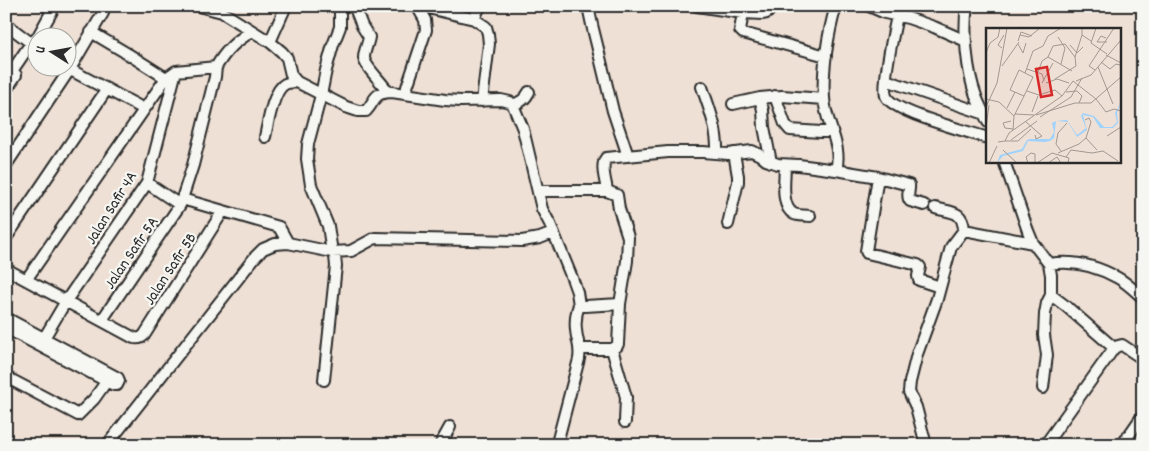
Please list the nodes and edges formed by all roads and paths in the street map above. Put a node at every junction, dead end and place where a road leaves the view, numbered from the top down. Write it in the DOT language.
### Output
graph roads {
  1 [pos="198,6"];
  2 [pos="286,6"];
  3 [pos="340,6"];
  4 [pos="419,6"];
  5 [pos="480,6"];
  6 [pos="588,6"];
  7 [pos="697,6"];
  8 [pos="772,6"];
  9 [pos="836,6"];
  10 [pos="869,6"];
  11 [pos="967,6"];
  12 [pos="356,7"];
  13 [pos="51,8"];
  14 [pos="103,13"];
  15 [pos="743,13"];
  16 [pos="897,16"];
  17 [pos="474,19"];
  18 [pos="6,24"];
  19 [pos="42,28"];
  20 [pos="252,31"];
  21 [pos="91,32"];
  22 [pos="28,38"];
  23 [pos="966,41"];
  24 [pos="270,42"];
  25 [pos="28,52"];
  26 [pos="78,52"];
  27 [pos="28,56"];
  28 [pos="826,56"];
  29 [pos="216,67"];
  30 [pos="176,71"];
  31 [pos="78,73"];
  32 [pos="8,75"];
  33 [pos="62,78"];
  34 [pos="166,78"];
  35 [pos="886,80"];
  36 [pos="297,82"];
  37 [pos="702,87"];
  38 [pos="107,89"];
  39 [pos="6,90"];
  40 [pos="388,92"];
  41 [pos="528,92"];
  42 [pos="405,93"];
  43 [pos="321,95"];
  44 [pos="776,96"];
  45 [pos="760,98"];
  46 [pos="824,99"];
  47 [pos="482,101"];
  48 [pos="733,104"];
  49 [pos="512,105"];
  50 [pos="144,109"];
  51 [pos="986,118"];
  52 [pos="832,132"];
  53 [pos="265,137"];
  54 [pos="986,137"];
  55 [pos="717,153"];
  56 [pos="734,153"];
  57 [pos="628,156"];
  58 [pos="772,162"];
  59 [pos="1004,162"];
  60 [pos="6,165"];
  61 [pos="785,165"];
  62 [pos="836,170"];
  63 [pos="878,177"];
  64 [pos="146,183"];
  65 [pos="538,191"];
  66 [pos="608,191"];
  67 [pos="181,202"];
  68 [pos="924,205"];
  69 [pos="935,208"];
  70 [pos="223,211"];
  71 [pos="810,216"];
  72 [pos="728,224"];
  73 [pos="964,230"];
  74 [pos="554,232"];
  75 [pos="6,238"];
  76 [pos="1033,243"];
  77 [pos="288,244"];
  78 [pos="332,252"];
  79 [pos="1049,264"];
  80 [pos="6,269"];
  81 [pos="26,280"];
  82 [pos="940,287"];
  83 [pos="1051,294"];
  84 [pos="1143,298"];
  85 [pos="66,301"];
  86 [pos="620,304"];
  87 [pos="579,305"];
  88 [pos="6,318"];
  89 [pos="102,320"];
  90 [pos="6,328"];
  91 [pos="42,342"];
  92 [pos="1114,348"];
  93 [pos="581,349"];
  94 [pos="612,349"];
  95 [pos="1143,359"];
  96 [pos="6,377"];
  97 [pos="324,380"];
  98 [pos="1043,388"];
  99 [pos="625,422"];
  100 [pos="1141,422"];
  101 [pos="450,427"];
  102 [pos="558,444"];
  103 [pos="107,445"];
  104 [pos="440,445"];
  105 [pos="926,445"];
  106 [pos="1045,445"];
  107 [pos="1122,445"];
  1 -- 20 [label="street"];
  2 -- 24 [label="street"];
  3 -- 43 [label="street"];
  4 -- 17 [label="street"];
  4 -- 42 [label="street"];
  5 -- 17 [label="street"];
  6 -- 57 [label="street"];
  7 -- 15 [label="street"];
  8 -- 15 [label="street"];
  9 -- 28 [label="street"];
  10 -- 16 [label="street"];
  11 -- 23 [label="street"];
  12 -- 40 [label="street"];
  13 -- 19 [label="street"];
  14 -- 21 [label="street"];
  15 -- 28 [label="street"];
  16 -- 23 [label="street"];
  16 -- 35 [label="street"];
  17 -- 47 [label="street"];
  18 -- 22 [label="street"];
  20 -- 24 [label="street"];
  20 -- 29 [label="street"];
  21 -- 26 [label="street"];
  21 -- 34 [label="street"];
  23 -- 51 [label="street"];
  24 -- 36 [label="street"];
  25 -- 32 [label="street"];
  27 -- 39 [label="street"];
  28 -- 46 [label="street"];
  29 -- 30 [label="street"];
  29 -- 67 [label="street, Jalan Safir 5A"];
  30 -- 34 [label="street"];
  30 -- 64 [label="street, Jalan Safir 4A"];
  31 -- 38 [label="street"];
  33 -- 60 [label="street"];
  34 -- 50 [label="street"];
  35 -- 51 [label="street"];
  35 -- 54 [label="street"];
  36 -- 43 [label="street"];
  36 -- 53 [label="street"];
  37 -- 55 [label="street"];
  38 -- 50 [label="street"];
  38 -- 75 [label="street"];
  40 -- 42 [label="street"];
  40 -- 43 [label="street"];
  41 -- 49 [label="street"];
  42 -- 47 [label="street"];
  43 -- 78 [label="street"];
  44 -- 45 [label="street"];
  44 -- 46 [label="street"];
  44 -- 52 [label="street"];
  45 -- 48 [label="street"];
  45 -- 58 [label="street"];
  46 -- 52 [label="street"];
  47 -- 49 [label="street"];
  49 -- 65 [label="street"];
  50 -- 81 [label="street"];
  52 -- 62 [label="street"];
  55 -- 56 [label="street"];
  55 -- 57 [label="street"];
  56 -- 58 [label="street"];
  56 -- 72 [label="street"];
  57 -- 66 [label="street"];
  58 -- 61 [label="street"];
  59 -- 76 [label="street"];
  61 -- 62 [label="street"];
  61 -- 71 [label="street"];
  62 -- 63 [label="street"];
  63 -- 68 [label="street"];
  63 -- 82 [label="street"];
  64 -- 67 [label="street"];
  64 -- 85 [label="street, Jalan Safir 4A"];
  65 -- 66 [label="street"];
  65 -- 74 [label="street"];
  66 -- 86 [label="street"];
  67 -- 70 [label="street"];
  67 -- 89 [label="street, Jalan Safir 5A"];
  69 -- 73 [label="street"];
  70 -- 77 [label="street"];
  70 -- 89 [label="street, Jalan Safir 5B"];
  73 -- 76 [label="street"];
  73 -- 82 [label="street"];
  74 -- 78 [label="street"];
  74 -- 87 [label="street"];
  76 -- 79 [label="street"];
  77 -- 78 [label="street"];
  77 -- 103 [label="street"];
  78 -- 97 [label="street"];
  79 -- 83 [label="street"];
  79 -- 84 [label="street"];
  80 -- 81 [label="street"];
  81 -- 85 [label="street"];
  82 -- 105 [label="street"];
  83 -- 92 [label="street"];
  83 -- 98 [label="street"];
  85 -- 89 [label="street"];
  85 -- 91 [label="street, Jalan Safir 4A"];
  86 -- 87 [label="street"];
  86 -- 94 [label="street"];
  87 -- 93 [label="street"];
  88 -- 91 [label="street"];
  90 -- 91 [label="street"];
  91 -- 96 [label="street"];
  92 -- 95 [label="street"];
  92 -- 106 [label="street"];
  93 -- 94 [label="street"];
  93 -- 102 [label="street"];
  94 -- 99 [label="street"];
  100 -- 107 [label="street"];
  101 -- 104 [label="street"];
}
